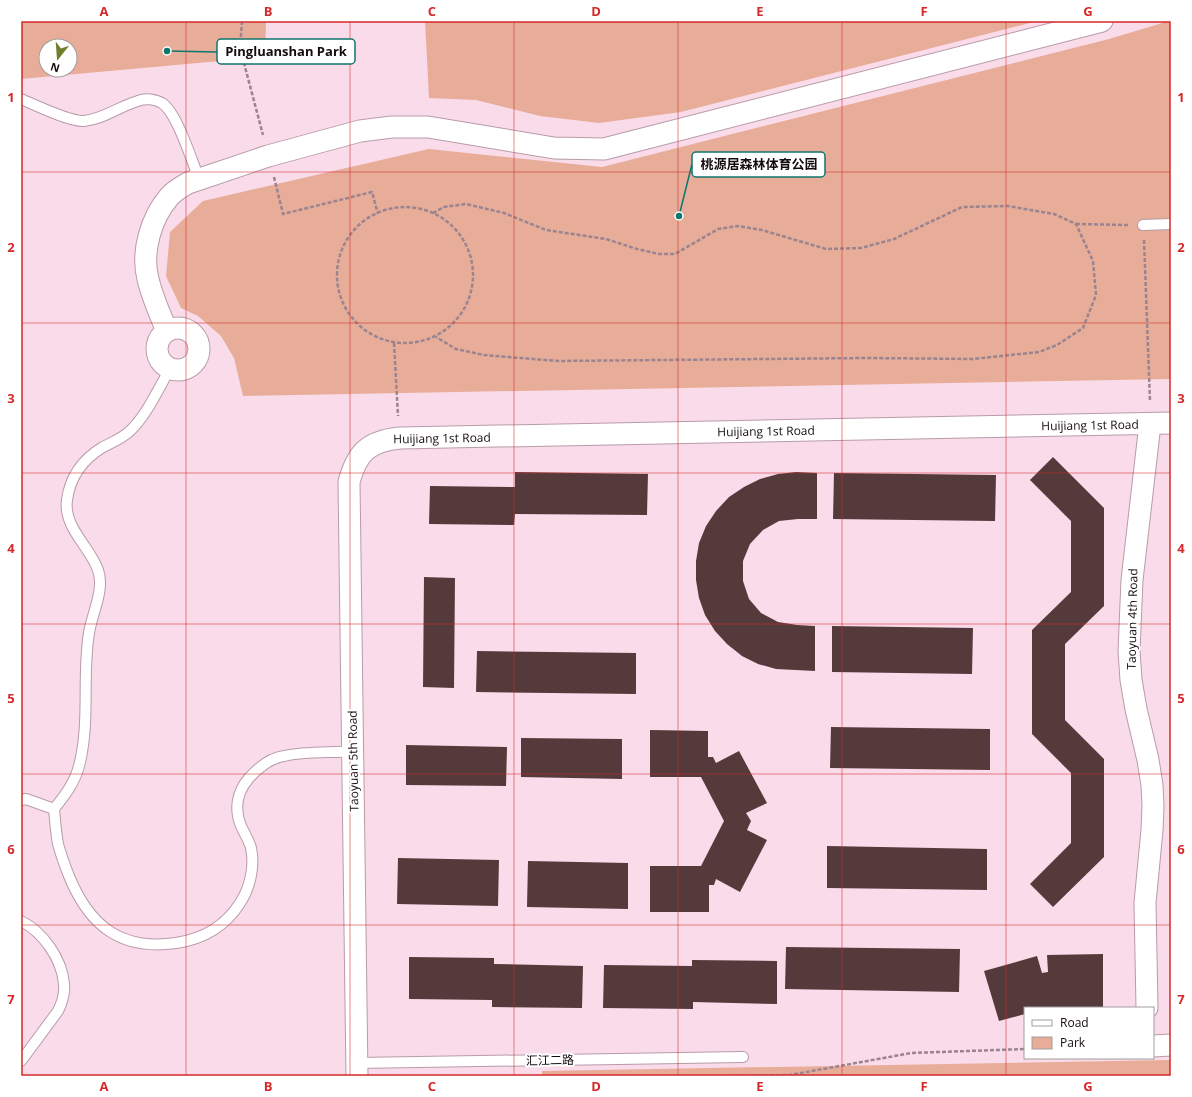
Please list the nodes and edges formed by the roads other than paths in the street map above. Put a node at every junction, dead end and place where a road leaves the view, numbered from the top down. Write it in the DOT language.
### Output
graph roads {
  1 [pos="1102,21"];
  2 [pos="21,99"];
  3 [pos="200,179"];
  4 [pos="1171,224"];
  5 [pos="1143,225"];
  6 [pos="167,331"];
  7 [pos="170,368"];
  8 [pos="1171,423"];
  9 [pos="1150,424"];
  10 [pos="364,450"];
  11 [pos="353,752"];
  12 [pos="21,800"];
  13 [pos="54,808"];
  14 [pos="21,921"];
  15 [pos="1147,1007"];
  16 [pos="1171,1045"];
  17 [pos="1154,1046"];
  18 [pos="743,1058"];
  19 [pos="21,1061"];
  20 [pos="356,1070"];
  1 -- 3 [label="street"];
  2 -- 3 [label="lane"];
  3 -- 6 [label="street"];
  4 -- 5 [label="lane"];
  6 -- 7 [label="street"];
  6 -- 7 [label="street"];
  7 -- 13 [label="lane"];
  8 -- 9 [label="street, Huijiang 1st Road"];
  9 -- 10 [label="street, Huijiang 1st Road"];
  9 -- 15 [label="street, Taoyuan 4th Road"];
  10 -- 11 [label="street, Taoyuan 5th Road"];
  11 -- 13 [label="lane"];
  11 -- 20 [label="street, Taoyuan 5th Road"];
  12 -- 13 [label="lane"];
  14 -- 19 [label="lane"];
  16 -- 17 [label="street"];
  18 -- 20 [label="lane, 汇江二路"];
}
